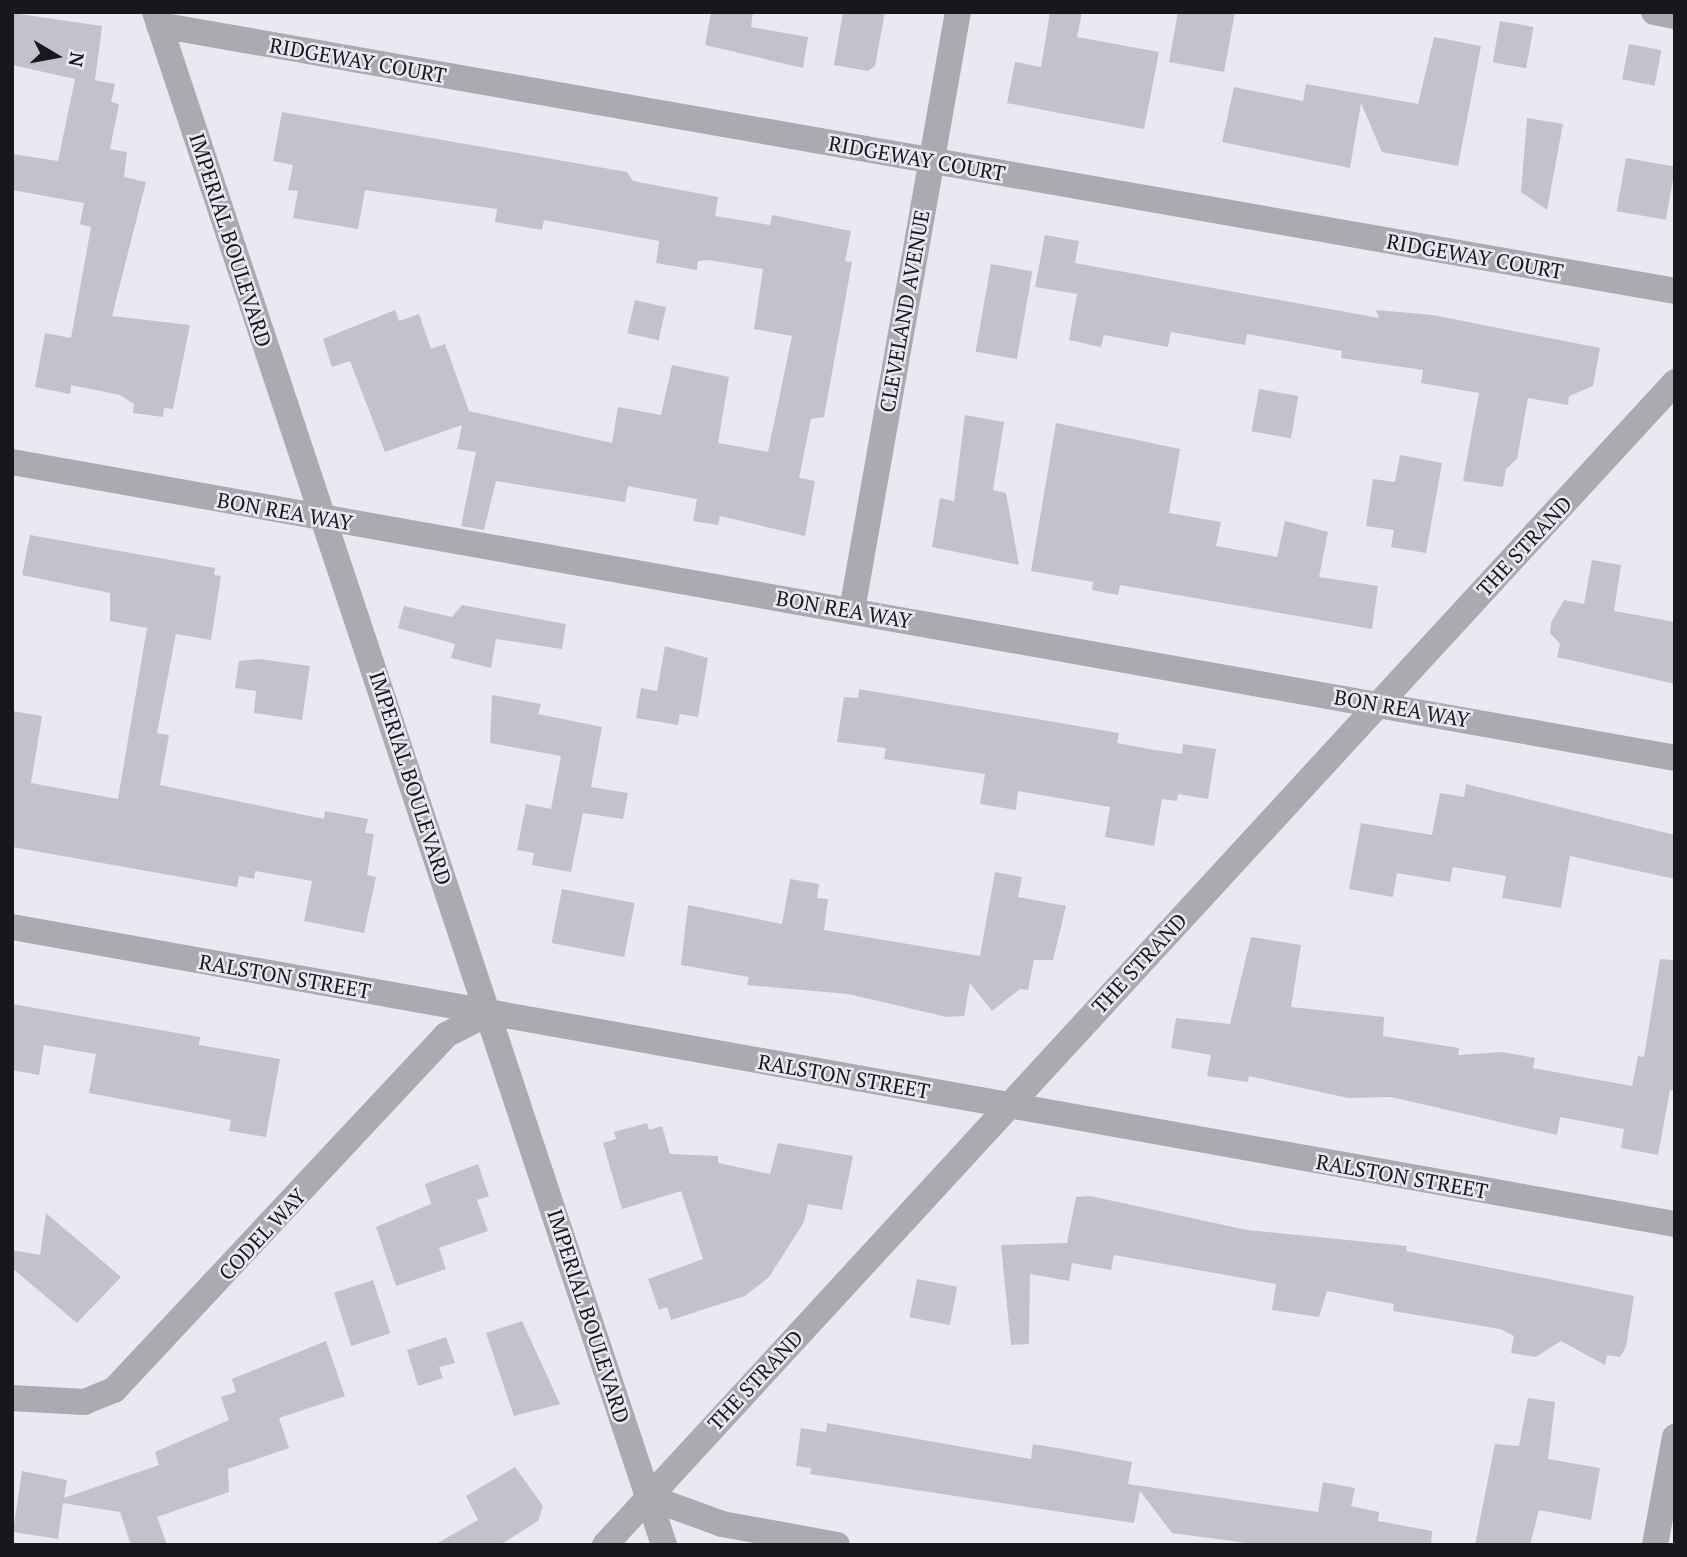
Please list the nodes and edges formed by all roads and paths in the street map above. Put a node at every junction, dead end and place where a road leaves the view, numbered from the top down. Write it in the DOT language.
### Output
graph roads {
  1 [pos="958,12"];
  2 [pos="1654,12"];
  3 [pos="1675,16"];
  4 [pos="157,18"];
  5 [pos="931,160"];
  6 [pos="1675,291"];
  7 [pos="1675,382"];
  8 [pos="12,462"];
  9 [pos="324,517"];
  10 [pos="852,610"];
  11 [pos="1379,704"];
  12 [pos="1675,758"];
  13 [pos="12,927"];
  14 [pos="489,1013"];
  15 [pos="1008,1105"];
  16 [pos="1675,1224"];
  17 [pos="12,1398"];
  18 [pos="1675,1437"];
  19 [pos="648,1497"];
  20 [pos="605,1545"];
  21 [pos="664,1545"];
  22 [pos="837,1545"];
  23 [pos="1655,1545"];
  1 -- 5 [label="street, CLEVELAND AVENUE"];
  2 -- 3 [label="street"];
  4 -- 5 [label="street, RIDGEWAY COURT"];
  4 -- 9 [label="street, IMPERIAL BOULEVARD"];
  5 -- 6 [label="street, RIDGEWAY COURT"];
  5 -- 10 [label="street, CLEVELAND AVENUE"];
  7 -- 11 [label="street, THE STRAND"];
  8 -- 9 [label="street, BON REA WAY"];
  9 -- 10 [label="street, BON REA WAY"];
  9 -- 14 [label="street, IMPERIAL BOULEVARD"];
  10 -- 11 [label="street, BON REA WAY"];
  11 -- 12 [label="street, BON REA WAY"];
  11 -- 15 [label="street, THE STRAND"];
  13 -- 14 [label="street, RALSTON STREET"];
  14 -- 15 [label="street, RALSTON STREET"];
  14 -- 17 [label="street, CODEL WAY"];
  14 -- 19 [label="street, IMPERIAL BOULEVARD"];
  15 -- 16 [label="street, RALSTON STREET"];
  15 -- 19 [label="street, THE STRAND"];
  18 -- 23 [label="street"];
  19 -- 20 [label="street, THE STRAND"];
  19 -- 21 [label="street, IMPERIAL BOULEVARD"];
  19 -- 22 [label="street"];
}
